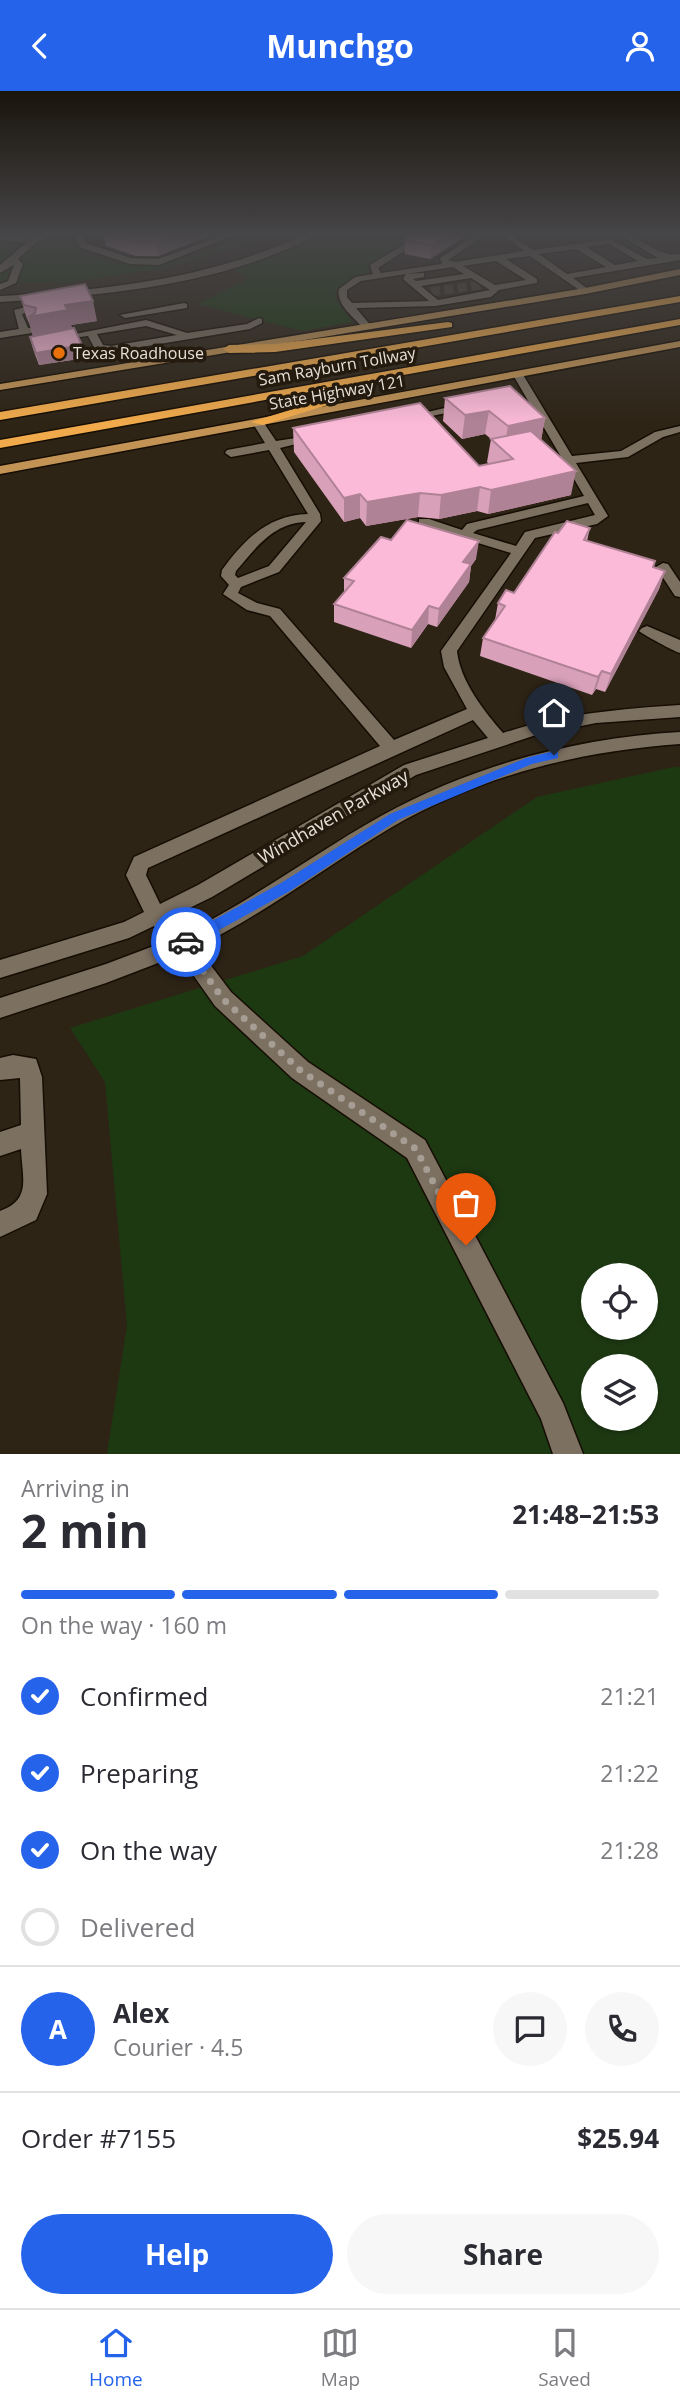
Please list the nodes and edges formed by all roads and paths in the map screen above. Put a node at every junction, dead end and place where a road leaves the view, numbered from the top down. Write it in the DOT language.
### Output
graph roads {
  1 [pos="31,297"];
  2 [pos="102,297"];
  3 [pos="178,297"];
  4 [pos="342,297"];
  5 [pos="426,297"];
  6 [pos="551,297"];
  7 [pos="0,299"];
  8 [pos="680,299"];
  9 [pos="184,306"];
  10 [pos="347,306"];
  11 [pos="99,318"];
  12 [pos="117,318"];
  13 [pos="84,321"];
  14 [pos="259,321"];
  15 [pos="680,324"];
  16 [pos="367,327"];
  17 [pos="161,328"];
  18 [pos="47,329"];
  19 [pos="91,332"];
  20 [pos="0,335"];
  21 [pos="64,336"];
  22 [pos="190,336"];
  23 [pos="23,337"];
  24 [pos="41,340"];
  25 [pos="680,344"];
  26 [pos="229,349"];
  27 [pos="518,375"];
  28 [pos="0,387"];
  29 [pos="477,404"];
  30 [pos="0,416"];
  31 [pos="395,421"];
  32 [pos="258,422"];
  33 [pos="680,429"];
  34 [pos="327,435"];
  35 [pos="0,444"];
  36 [pos="273,446"];
  37 [pos="231,453"];
  38 [pos="570,460"];
  39 [pos="0,470"];
  40 [pos="593,498"];
  41 [pos="314,518"];
  42 [pos="424,523"];
  43 [pos="464,534"];
  44 [pos="519,551"];
  45 [pos="663,567"];
  46 [pos="236,585"];
  47 [pos="678,588"];
  48 [pos="647,631"];
  49 [pos="680,648"];
  50 [pos="680,711"];
  51 [pos="476,712"];
  52 [pos="680,739"];
  53 [pos="499,740"];
  54 [pos="391,748"];
  55 [pos="156,915"];
  56 [pos="183,943"];
  57 [pos="0,969"];
  58 [pos="0,1008"];
  59 [pos="0,1069"];
  60 [pos="33,1133"];
  61 [pos="0,1144"];
  62 [pos="0,1224"];
  63 [pos="568,1454"];
  1 -- 7 [label="street"];
  2 -- 23 [label="street"];
  3 -- 9 [label="street"];
  4 -- 10 [label="street"];
  5 -- 10 [label="street"];
  6 -- 16 [label="main road"];
  8 -- 26 [label="highway"];
  8 -- 30 [label="highway, Sam Rayburn Tollway"];
  9 -- 12 [label="street"];
  9 -- 17 [label="street"];
  10 -- 16 [label="street"];
  11 -- 12 [label="street"];
  12 -- 13 [label="street"];
  14 -- 22 [label="street"];
  15 -- 32 [label="highway"];
  15 -- 35 [label="highway, Sam Rayburn Tollway"];
  16 -- 26 [label="main road"];
  17 -- 19 [label="street"];
  17 -- 22 [label="street"];
  18 -- 23 [label="street"];
  19 -- 21 [label="street"];
  19 -- 22 [label="street"];
  20 -- 23 [label="street"];
  23 -- 24 [label="street"];
  25 -- 27 [label="main road, State Highway 121"];
  26 -- 28 [label="main road"];
  27 -- 32 [label="main road, State Highway 121"];
  27 -- 38 [label="street"];
  29 -- 31 [label="street"];
  32 -- 36 [label="street"];
  32 -- 39 [label="main road, State Highway 121"];
  33 -- 38 [label="street"];
  34 -- 36 [label="street"];
  36 -- 37 [label="street"];
  36 -- 41 [label="street"];
  38 -- 40 [label="street"];
  40 -- 43 [label="street"];
  40 -- 44 [label="street"];
  41 -- 46 [label="street"];
  41 -- 46 [label="street"];
  42 -- 43 [label="street"];
  43 -- 44 [label="street"];
  44 -- 51 [label="street"];
  45 -- 47 [label="street"];
  46 -- 54 [label="street"];
  48 -- 49 [label="street"];
  50 -- 53 [label="street, Windhaven Parkway"];
  51 -- 53 [label="street"];
  51 -- 54 [label="street"];
  52 -- 56 [label="street, Windhaven Parkway"];
  53 -- 55 [label="street, Windhaven Parkway"];
  54 -- 55 [label="street"];
  55 -- 56 [label="street"];
  55 -- 57 [label="street, Windhaven Parkway"];
  56 -- 58 [label="street, Windhaven Parkway"];
  56 -- 63 [label="street"];
  59 -- 60 [label="street"];
  60 -- 61 [label="street"];
  60 -- 62 [label="street"];
}
